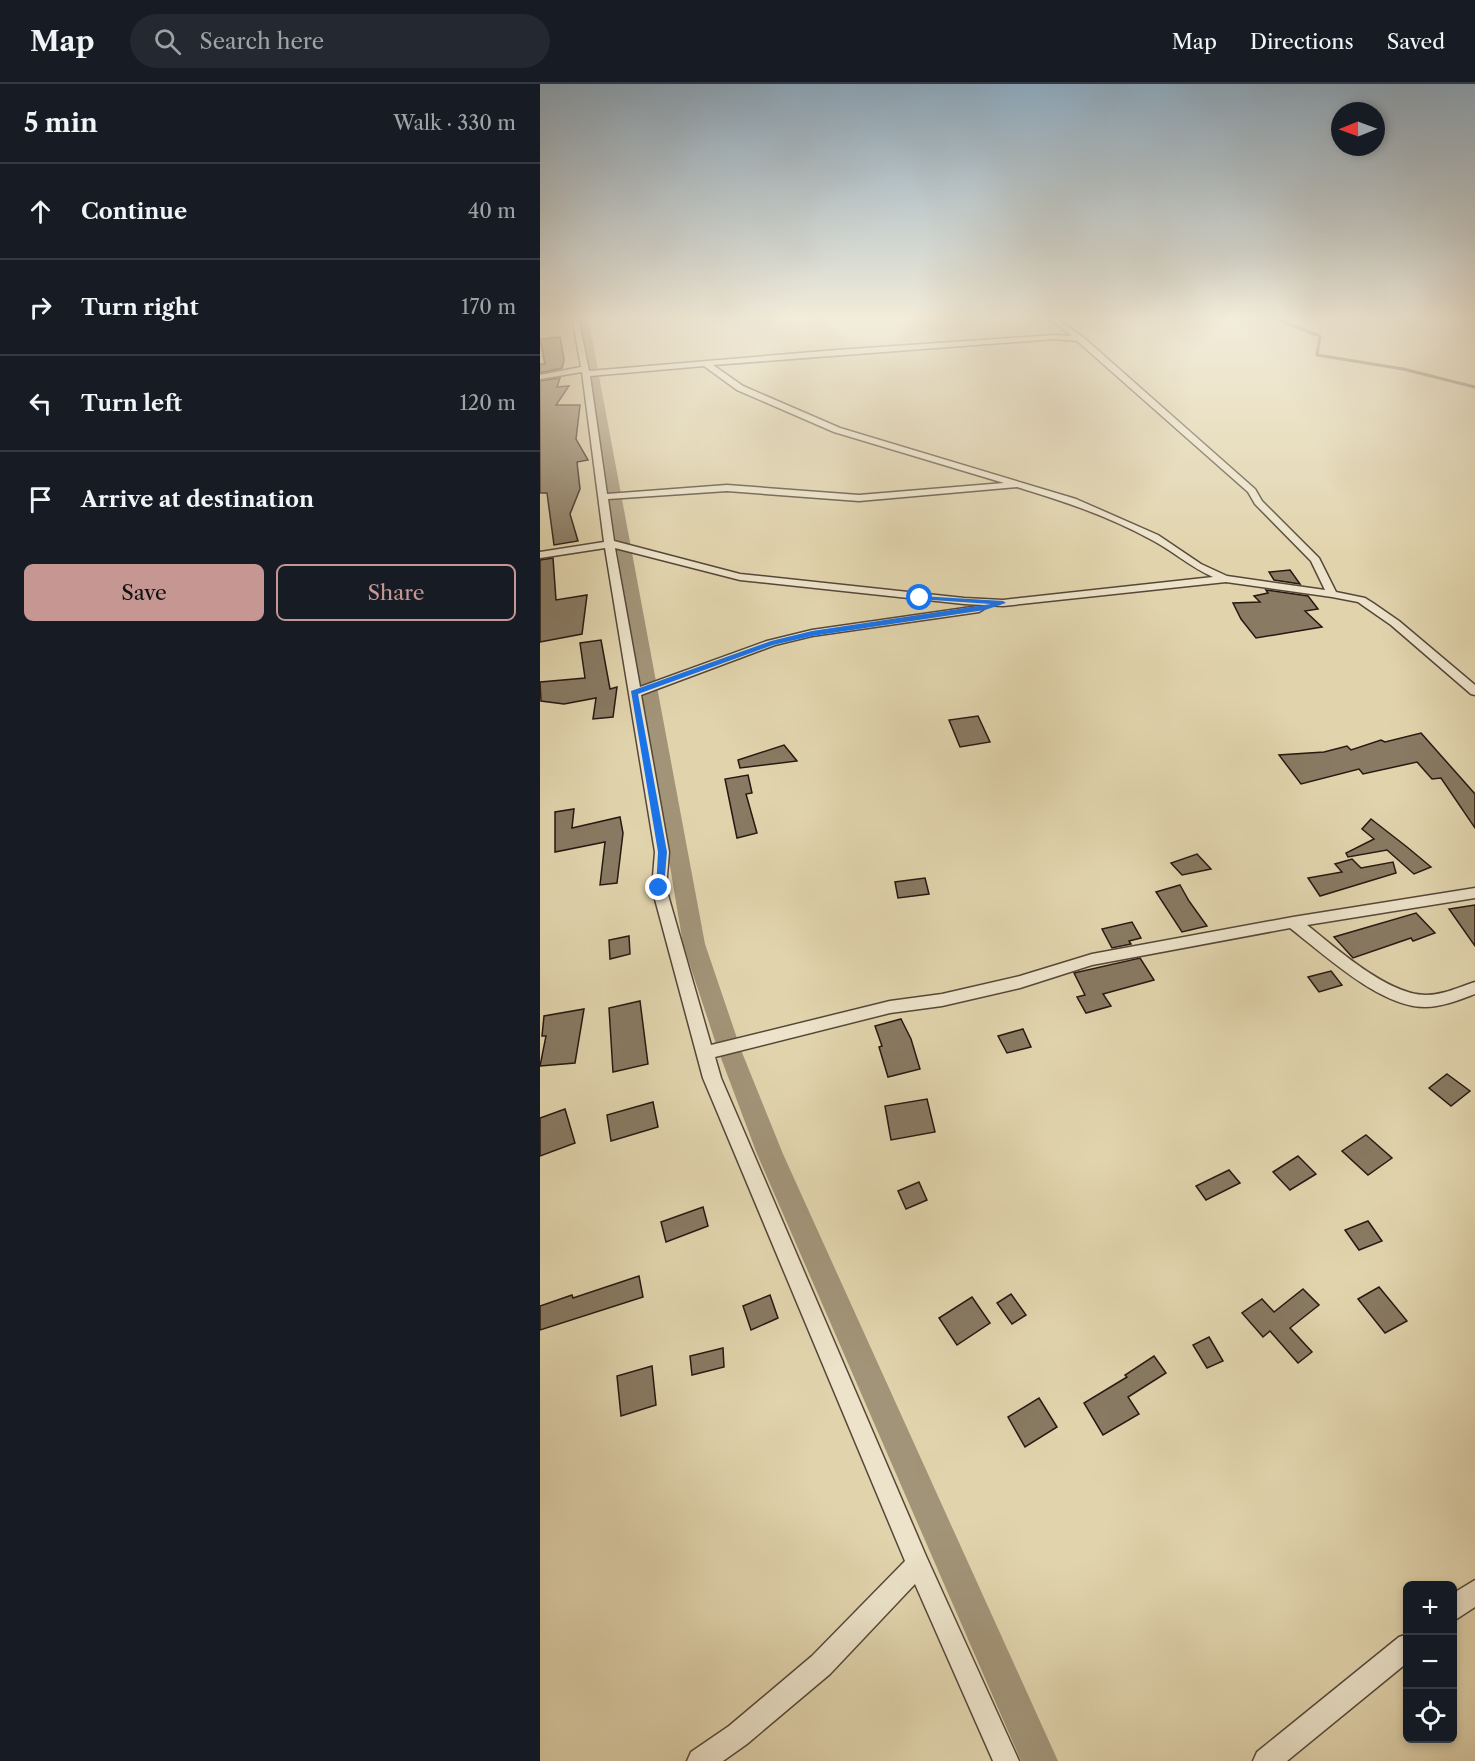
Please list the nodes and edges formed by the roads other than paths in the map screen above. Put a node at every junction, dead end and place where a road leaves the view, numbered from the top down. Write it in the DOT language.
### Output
graph roads {
  1 [pos="588,395"];
  2 [pos="757,395"];
  3 [pos="1144,395"];
  4 [pos="1023,484"];
  5 [pos="603,497"];
  6 [pos="609,544"];
  7 [pos="540,555"];
  8 [pos="1226,579"];
  9 [pos="1332,594"];
  10 [pos="1003,603"];
  11 [pos="1475,691"];
  12 [pos="634,693"];
  13 [pos="1475,893"];
  14 [pos="1293,922"];
  15 [pos="1475,988"];
  16 [pos="706,1053"];
  17 [pos="918,1564"];
  18 [pos="1475,1592"];
  19 [pos="1457,1606"];
  20 [pos="1403,1649"];
  21 [pos="700,1761"];
  22 [pos="1006,1761"];
  23 [pos="1266,1761"];
  1 -- 5 [label="street"];
  2 -- 4 [label="street"];
  3 -- 9 [label="street"];
  4 -- 5 [label="street"];
  4 -- 8 [label="street"];
  5 -- 6 [label="street"];
  6 -- 7 [label="street"];
  6 -- 10 [label="street"];
  6 -- 12 [label="street"];
  8 -- 9 [label="street"];
  8 -- 10 [label="street"];
  9 -- 11 [label="street"];
  10 -- 12 [label="street"];
  12 -- 16 [label="street"];
  13 -- 14 [label="street"];
  14 -- 15 [label="street"];
  14 -- 16 [label="street"];
  16 -- 17 [label="street"];
  17 -- 21 [label="street"];
  17 -- 22 [label="street"];
  18 -- 19 [label="street"];
  20 -- 23 [label="street"];
}
